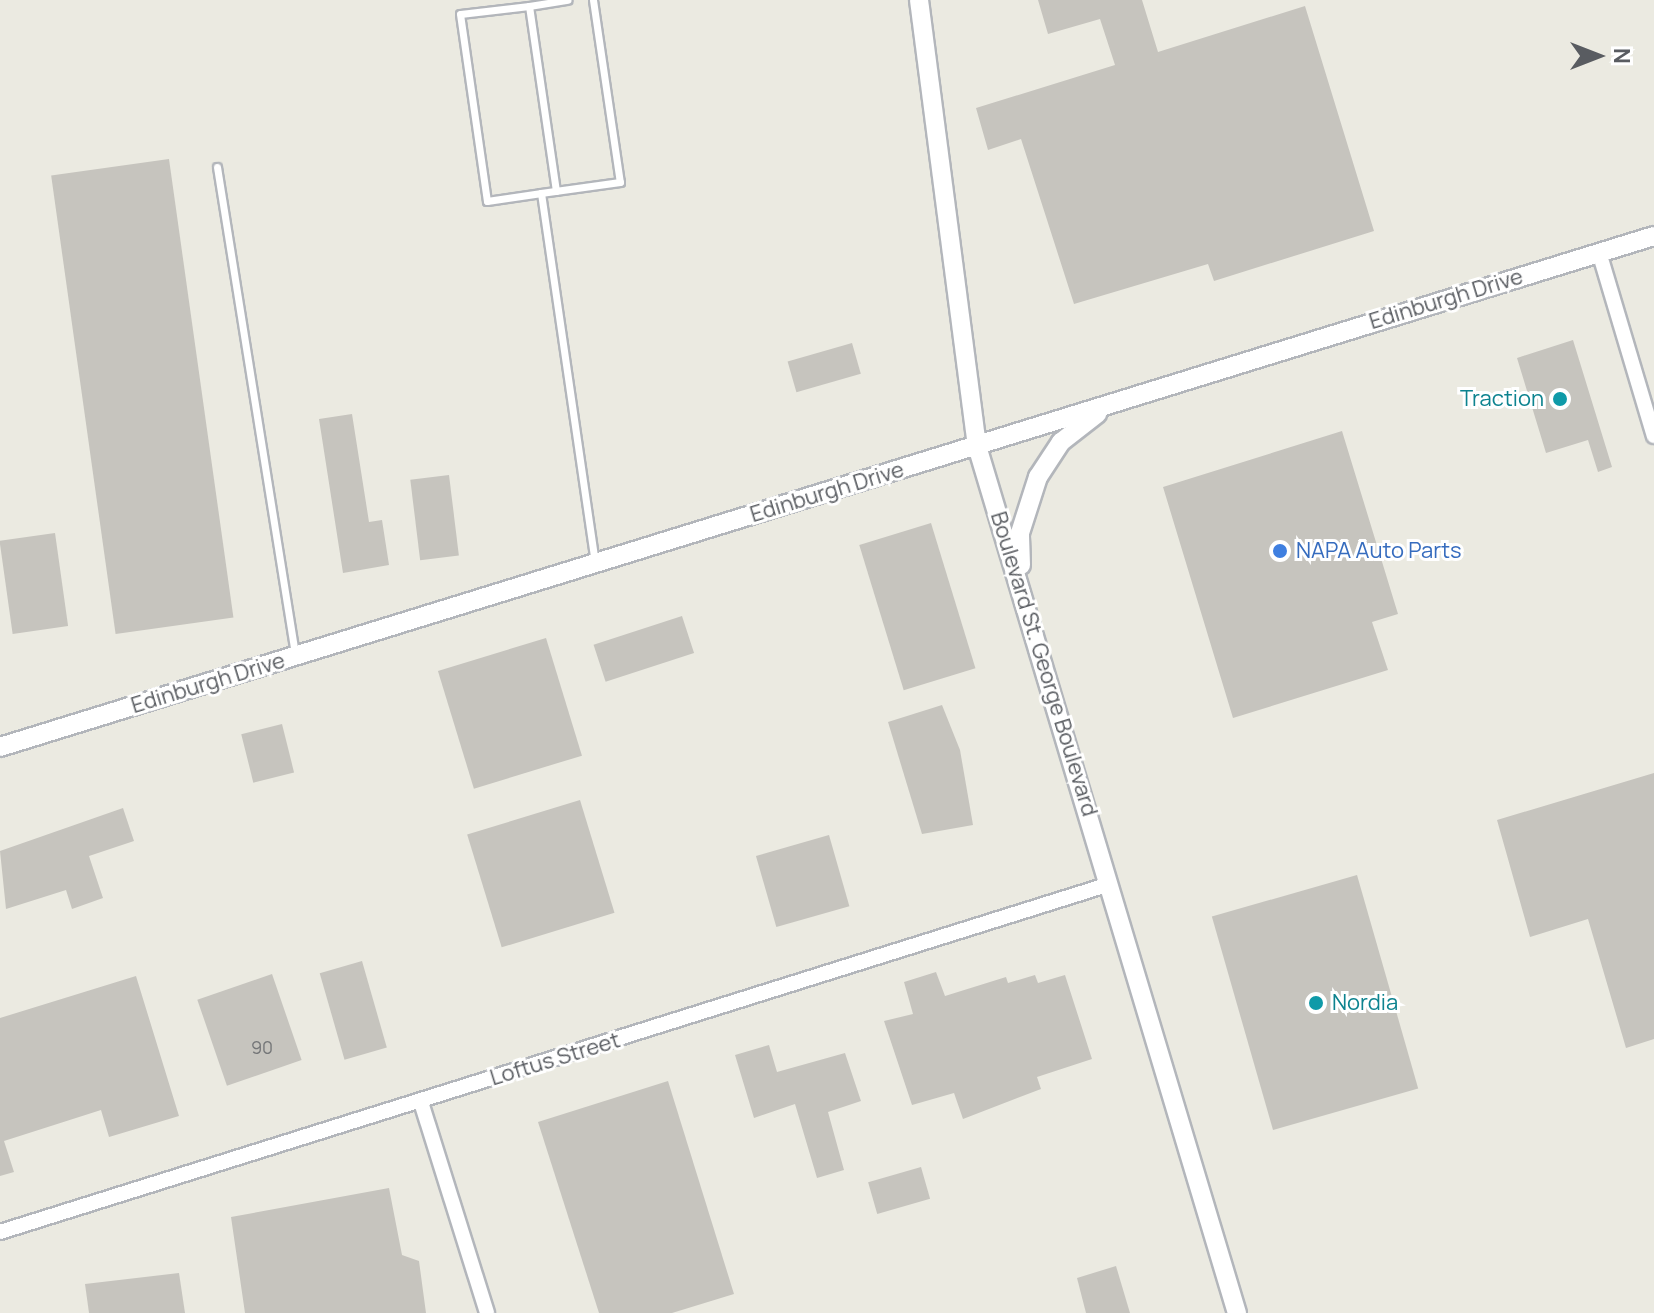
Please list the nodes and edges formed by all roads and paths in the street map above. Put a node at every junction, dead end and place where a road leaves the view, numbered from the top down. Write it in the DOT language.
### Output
graph roads {
  1 [pos="568,0"];
  2 [pos="593,0"];
  3 [pos="919,0"];
  4 [pos="529,6"];
  5 [pos="217,167"];
  6 [pos="556,191"];
  7 [pos="541,193"];
  8 [pos="1654,236"];
  9 [pos="1599,252"];
  10 [pos="1124,400"];
  11 [pos="1654,436"];
  12 [pos="977,446"];
  13 [pos="595,563"];
  14 [pos="1021,587"];
  15 [pos="296,656"];
  16 [pos="0,747"];
  17 [pos="1110,884"];
  18 [pos="421,1102"];
  19 [pos="0,1232"];
  20 [pos="487,1313"];
  21 [pos="1237,1313"];
  1 -- 4 [label="lane"];
  2 -- 6 [label="lane"];
  3 -- 12 [label="street, Boulevard St. George Boulevard"];
  4 -- 6 [label="lane"];
  4 -- 7 [label="lane"];
  5 -- 15 [label="lane"];
  6 -- 7 [label="lane"];
  7 -- 13 [label="lane"];
  8 -- 9 [label="street, Edinburgh Drive"];
  9 -- 10 [label="street, Edinburgh Drive"];
  9 -- 11 [label="street"];
  10 -- 12 [label="street, Edinburgh Drive"];
  10 -- 14 [label="street"];
  12 -- 13 [label="street, Edinburgh Drive"];
  12 -- 14 [label="street, Boulevard St. George Boulevard"];
  13 -- 15 [label="street, Edinburgh Drive"];
  14 -- 17 [label="street, Boulevard St. George Boulevard"];
  15 -- 16 [label="street, Edinburgh Drive"];
  17 -- 18 [label="street, Loftus Street"];
  17 -- 21 [label="street, Boulevard St. George Boulevard"];
  18 -- 19 [label="street, Loftus Street"];
  18 -- 20 [label="street"];
}
